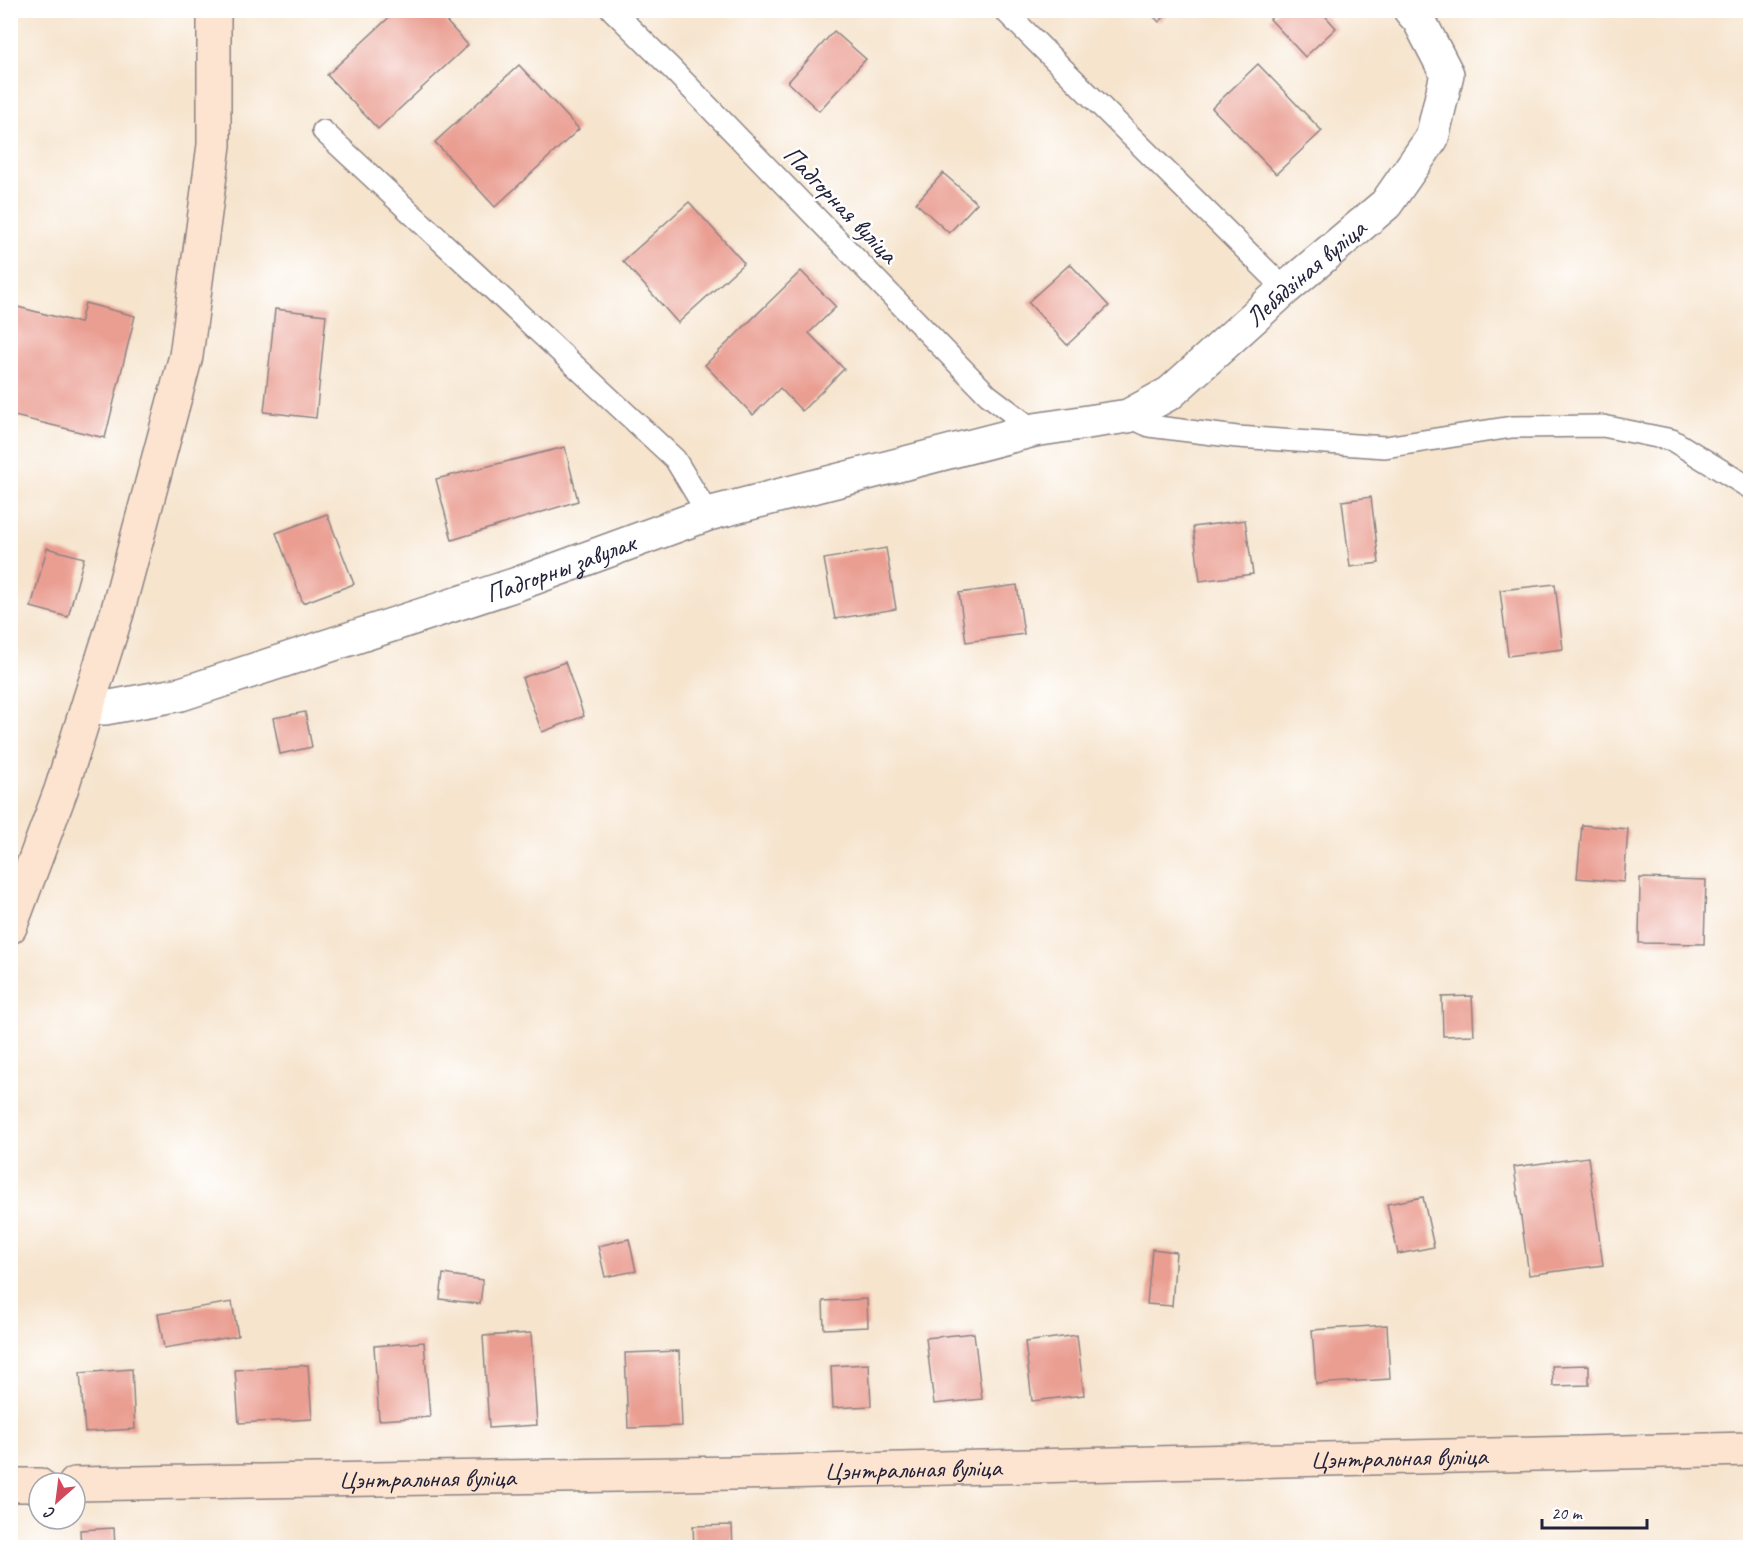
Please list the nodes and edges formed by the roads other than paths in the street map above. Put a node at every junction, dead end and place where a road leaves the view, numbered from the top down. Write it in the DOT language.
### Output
graph roads {
  1 [pos="214,10"];
  2 [pos="612,10"];
  3 [pos="1004,10"];
  4 [pos="1410,10"];
  5 [pos="323,130"];
  6 [pos="1285,289"];
  7 [pos="1128,416"];
  8 [pos="1035,430"];
  9 [pos="1750,488"];
  10 [pos="708,514"];
  11 [pos="88,708"];
  12 [pos="10,927"];
  13 [pos="1750,1449"];
  14 [pos="87,1484"];
  15 [pos="10,1485"];
  16 [pos="27,1485"];
  1 -- 11 [label="street"];
  2 -- 8 [label="lane, Падгорная вуліца"];
  3 -- 6 [label="lane"];
  4 -- 6 [label="street, Лебядзіная вуліца"];
  5 -- 10 [label="lane"];
  6 -- 7 [label="street, Лебядзіная вуліца"];
  7 -- 8 [label="street, Лебядзіная вуліца"];
  7 -- 9 [label="lane"];
  8 -- 10 [label="street, Падгорны завулак"];
  10 -- 11 [label="street, Падгорны завулак"];
  11 -- 12 [label="street"];
  13 -- 14 [label="street, Цэнтральная вуліца"];
  15 -- 16 [label="street"];
}
